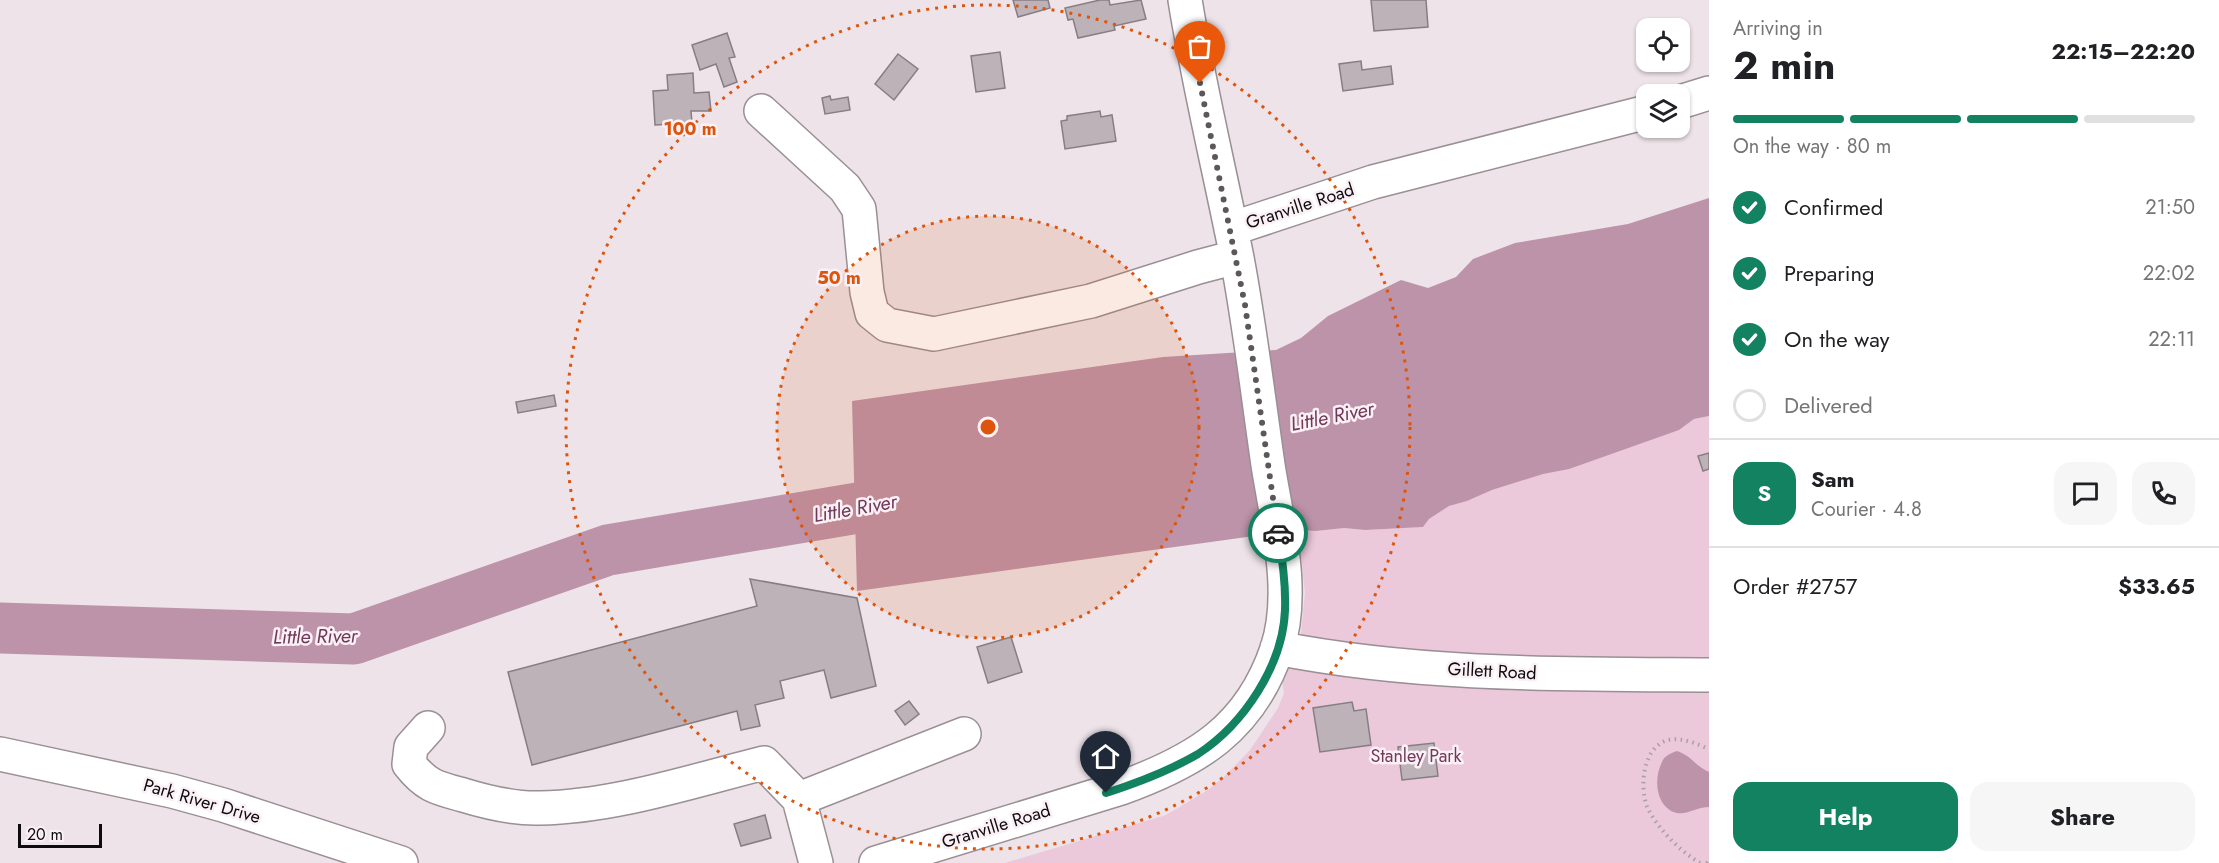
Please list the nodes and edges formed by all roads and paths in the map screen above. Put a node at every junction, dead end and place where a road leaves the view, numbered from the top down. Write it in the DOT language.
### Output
graph roads {
  1 [pos="1185,0"];
  2 [pos="1709,93"];
  3 [pos="1690,99"];
  4 [pos="761,111"];
  5 [pos="1636,115"];
  6 [pos="1234,243"];
  7 [pos="1277,648"];
  8 [pos="1709,675"];
  9 [pos="428,728"];
  10 [pos="963,734"];
  11 [pos="1709,749"];
  12 [pos="0,754"];
  13 [pos="800,799"];
  14 [pos="401,863"];
  15 [pos="816,863"];
  16 [pos="876,863"];
  17 [pos="1700,863"];
  1 -- 6 [label="street"];
  2 -- 3 [label="street"];
  4 -- 6 [label="street"];
  5 -- 6 [label="street, Granville Road"];
  6 -- 7 [label="street, Granville Road"];
  7 -- 8 [label="street, Gillett Road"];
  7 -- 16 [label="street, Granville Road"];
  9 -- 13 [label="street"];
  10 -- 13 [label="street"];
  11 -- 17 [label="path"];
  12 -- 14 [label="street, Park River Drive"];
  13 -- 15 [label="street"];
}
